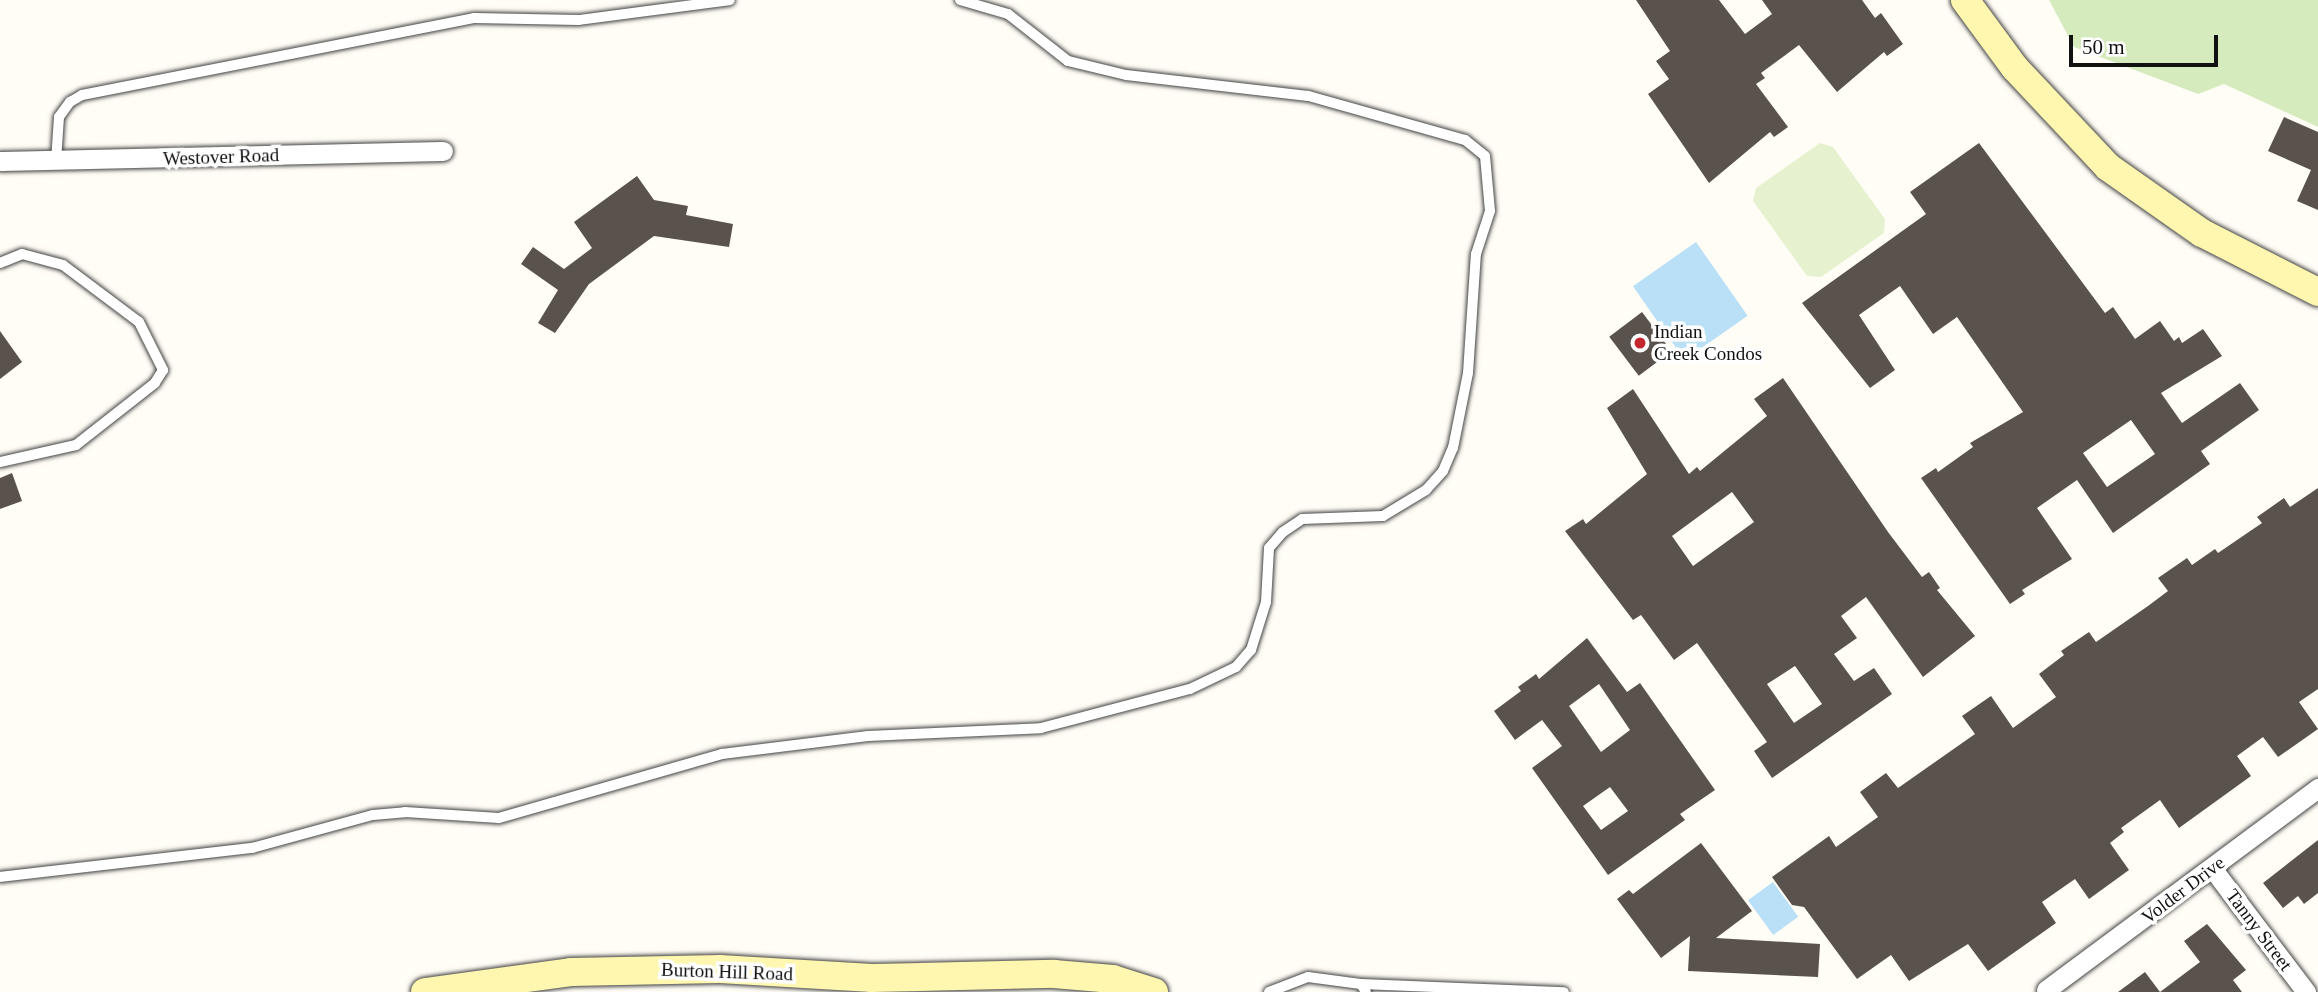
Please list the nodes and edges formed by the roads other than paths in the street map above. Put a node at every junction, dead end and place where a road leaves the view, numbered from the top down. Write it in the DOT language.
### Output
graph roads {
  1 [pos="730,0"];
  2 [pos="960,0"];
  3 [pos="1965,0"];
  4 [pos="443,152"];
  5 [pos="0,161"];
  6 [pos="56,162"];
  7 [pos="0,264"];
  8 [pos="2318,292"];
  9 [pos="0,462"];
  10 [pos="2318,788"];
  11 [pos="2213,868"];
  12 [pos="0,877"];
  13 [pos="869,985"];
  14 [pos="1363,988"];
  15 [pos="2046,990"];
  16 [pos="1146,991"];
  17 [pos="425,992"];
  18 [pos="1269,992"];
  19 [pos="1564,992"];
  20 [pos="2306,992"];
  1 -- 6 [label="lane"];
  2 -- 12 [label="lane"];
  3 -- 8 [label="street"];
  4 -- 6 [label="street, Westover Road"];
  5 -- 6 [label="street, Westover Road"];
  7 -- 9 [label="lane"];
  10 -- 11 [label="street, Volder Drive"];
  11 -- 15 [label="street, Volder Drive"];
  11 -- 20 [label="street, Tanny Street"];
  13 -- 16 [label="street, Burton Hill Road"];
  13 -- 17 [label="street, Burton Hill Road"];
  14 -- 18 [label="lane"];
  14 -- 19 [label="lane"];
}
